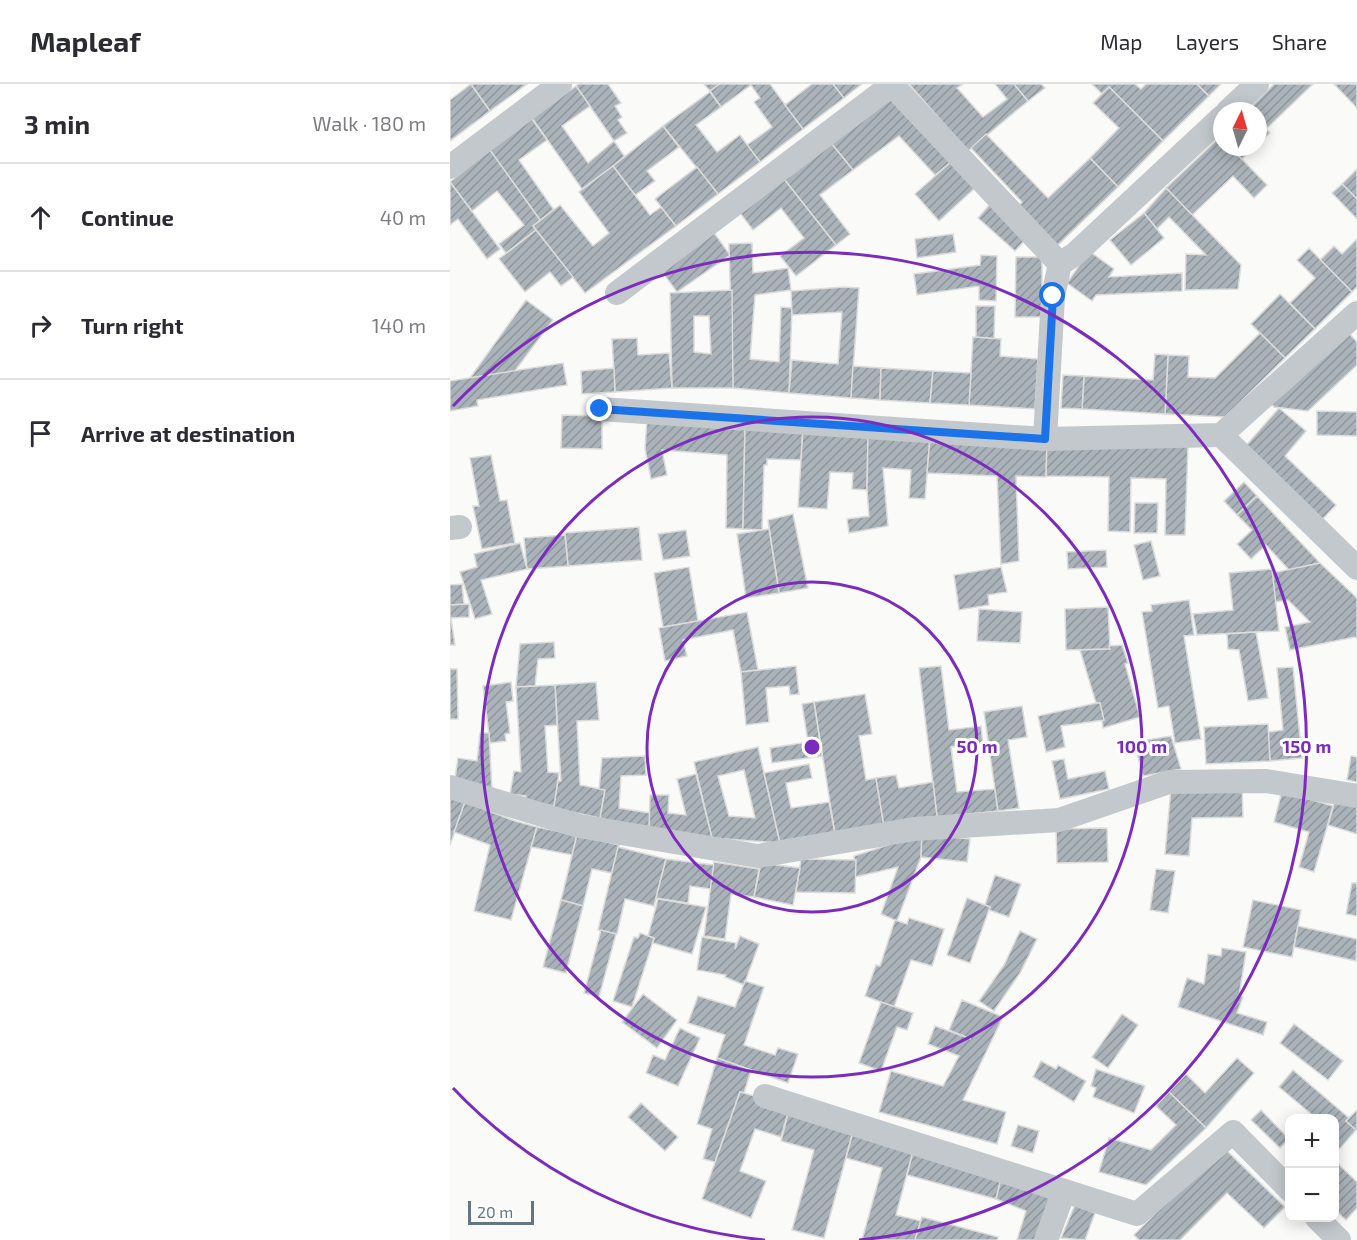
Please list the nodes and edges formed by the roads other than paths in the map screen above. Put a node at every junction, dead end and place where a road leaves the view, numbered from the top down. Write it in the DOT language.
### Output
graph roads {
  1 [pos="560,84"];
  2 [pos="892,84"];
  3 [pos="1257,84"];
  4 [pos="1238,102"];
  5 [pos="1213,125"];
  6 [pos="450,167"];
  7 [pos="1060,264"];
  8 [pos="617,293"];
  9 [pos="1357,313"];
  10 [pos="600,409"];
  11 [pos="1221,435"];
  12 [pos="1045,439"];
  13 [pos="1357,568"];
  14 [pos="450,787"];
  15 [pos="1357,796"];
  16 [pos="765,1096"];
  17 [pos="1285,1185"];
  18 [pos="1064,1191"];
  19 [pos="1321,1222"];
  20 [pos="1046,1240"];
  21 [pos="1339,1240"];
  1 -- 6 [label="street"];
  2 -- 7 [label="street"];
  2 -- 8 [label="street"];
  3 -- 4 [label="street"];
  5 -- 7 [label="street"];
  7 -- 12 [label="street"];
  9 -- 11 [label="street"];
  10 -- 12 [label="street"];
  11 -- 12 [label="street"];
  11 -- 13 [label="street"];
  14 -- 15 [label="street"];
  16 -- 18 [label="street"];
  17 -- 18 [label="street"];
  18 -- 20 [label="street"];
  19 -- 21 [label="street"];
}
